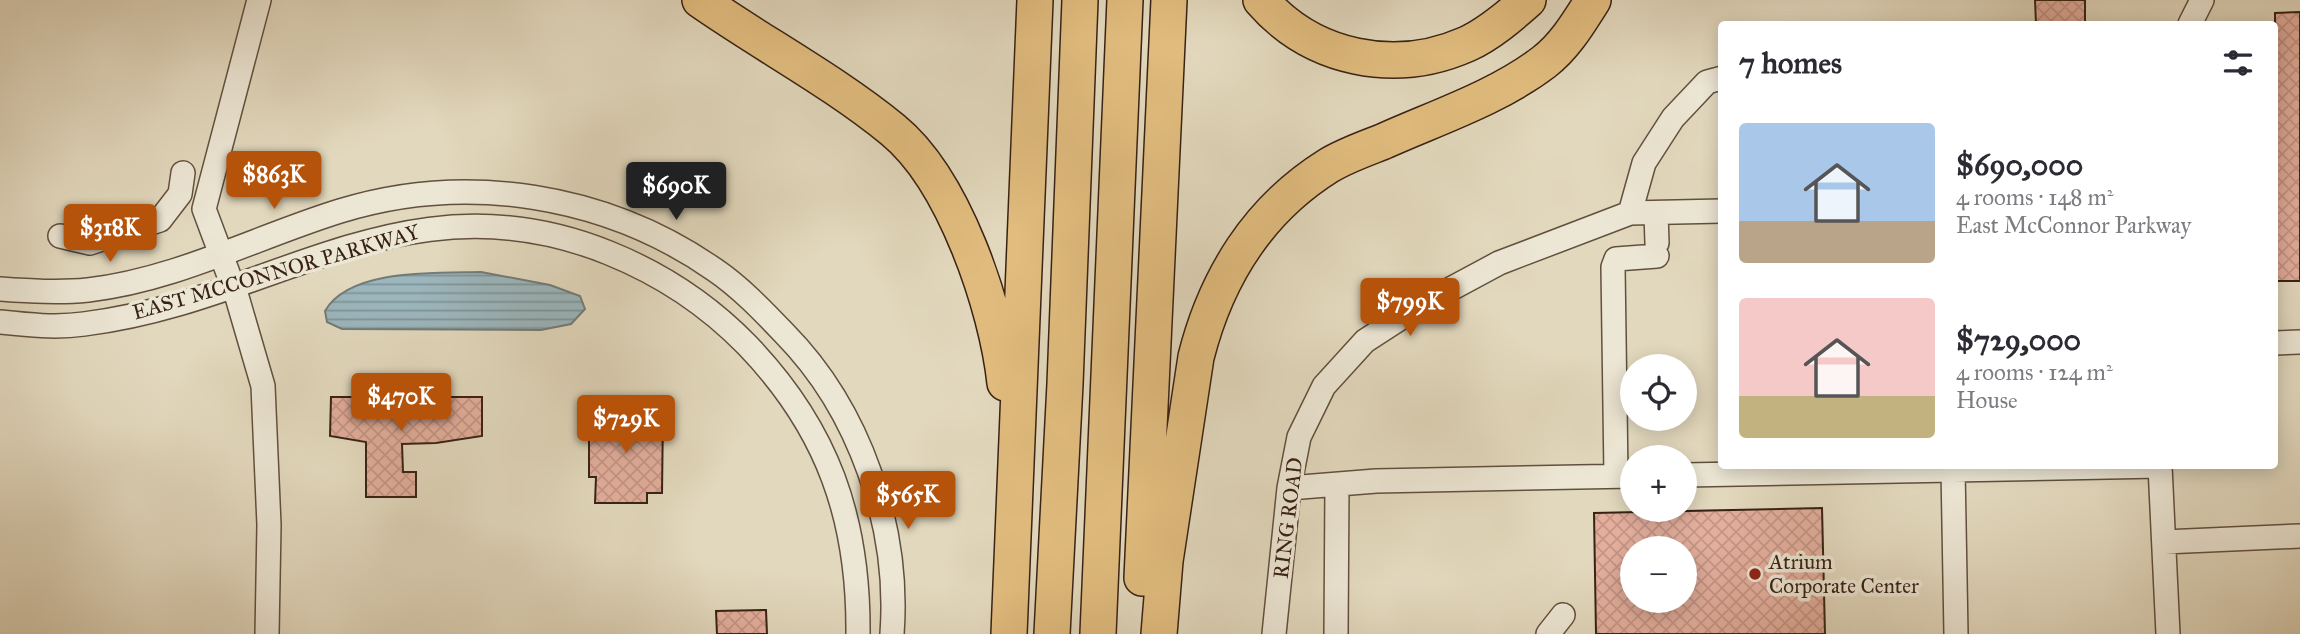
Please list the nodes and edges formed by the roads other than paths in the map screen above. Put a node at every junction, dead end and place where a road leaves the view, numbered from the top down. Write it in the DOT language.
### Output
graph roads {
  1 [pos="259,0"];
  2 [pos="700,0"];
  3 [pos="1035,0"];
  4 [pos="1080,0"];
  5 [pos="1125,0"];
  6 [pos="1169,0"];
  7 [pos="1261,0"];
  8 [pos="1528,0"];
  9 [pos="1593,0"];
  10 [pos="2202,0"];
  11 [pos="2192,21"];
  12 [pos="1718,79"];
  13 [pos="183,173"];
  14 [pos="1718,211"];
  15 [pos="1656,212"];
  16 [pos="1630,213"];
  17 [pos="60,236"];
  18 [pos="222,253"];
  19 [pos="232,285"];
  20 [pos="0,289"];
  21 [pos="0,322"];
  22 [pos="2300,342"];
  23 [pos="2278,343"];
  24 [pos="1622,445"];
  25 [pos="1953,469"];
  26 [pos="2160,469"];
  27 [pos="1697,475"];
  28 [pos="1620,476"];
  29 [pos="1336,485"];
  30 [pos="1289,488"];
  31 [pos="1017,495"];
  32 [pos="2300,536"];
  33 [pos="2164,542"];
  34 [pos="1563,615"];
  35 [pos="267,634"];
  36 [pos="858,634"];
  37 [pos="892,634"];
  38 [pos="1009,634"];
  39 [pos="1052,634"];
  40 [pos="1098,634"];
  41 [pos="1139,634"];
  42 [pos="1160,634"];
  43 [pos="1274,634"];
  44 [pos="1336,634"];
  45 [pos="1548,634"];
  46 [pos="1956,634"];
  47 [pos="2168,634"];
  1 -- 18 [label="street"];
  2 -- 31 [label="highway"];
  3 -- 31 [label="highway"];
  4 -- 39 [label="highway"];
  5 -- 40 [label="highway"];
  6 -- 41 [label="highway"];
  7 -- 8 [label="highway"];
  9 -- 42 [label="highway"];
  10 -- 11 [label="street"];
  12 -- 16 [label="street"];
  13 -- 17 [label="street"];
  14 -- 15 [label="street, RING ROAD"];
  15 -- 16 [label="street, RING ROAD"];
  15 -- 24 [label="street"];
  16 -- 30 [label="street, RING ROAD"];
  18 -- 19 [label="street"];
  18 -- 20 [label="street, EAST MCCONNOR PARKWAY"];
  18 -- 37 [label="street, EAST MCCONNOR PARKWAY"];
  19 -- 21 [label="street, EAST MCCONNOR PARKWAY"];
  19 -- 35 [label="street"];
  19 -- 36 [label="street, EAST MCCONNOR PARKWAY"];
  22 -- 23 [label="street"];
  25 -- 27 [label="street"];
  25 -- 46 [label="street"];
  26 -- 33 [label="street"];
  28 -- 29 [label="street"];
  29 -- 30 [label="street"];
  29 -- 44 [label="street"];
  30 -- 43 [label="street, RING ROAD"];
  31 -- 38 [label="highway"];
  32 -- 33 [label="street"];
  33 -- 47 [label="street"];
  34 -- 45 [label="street"];
}
